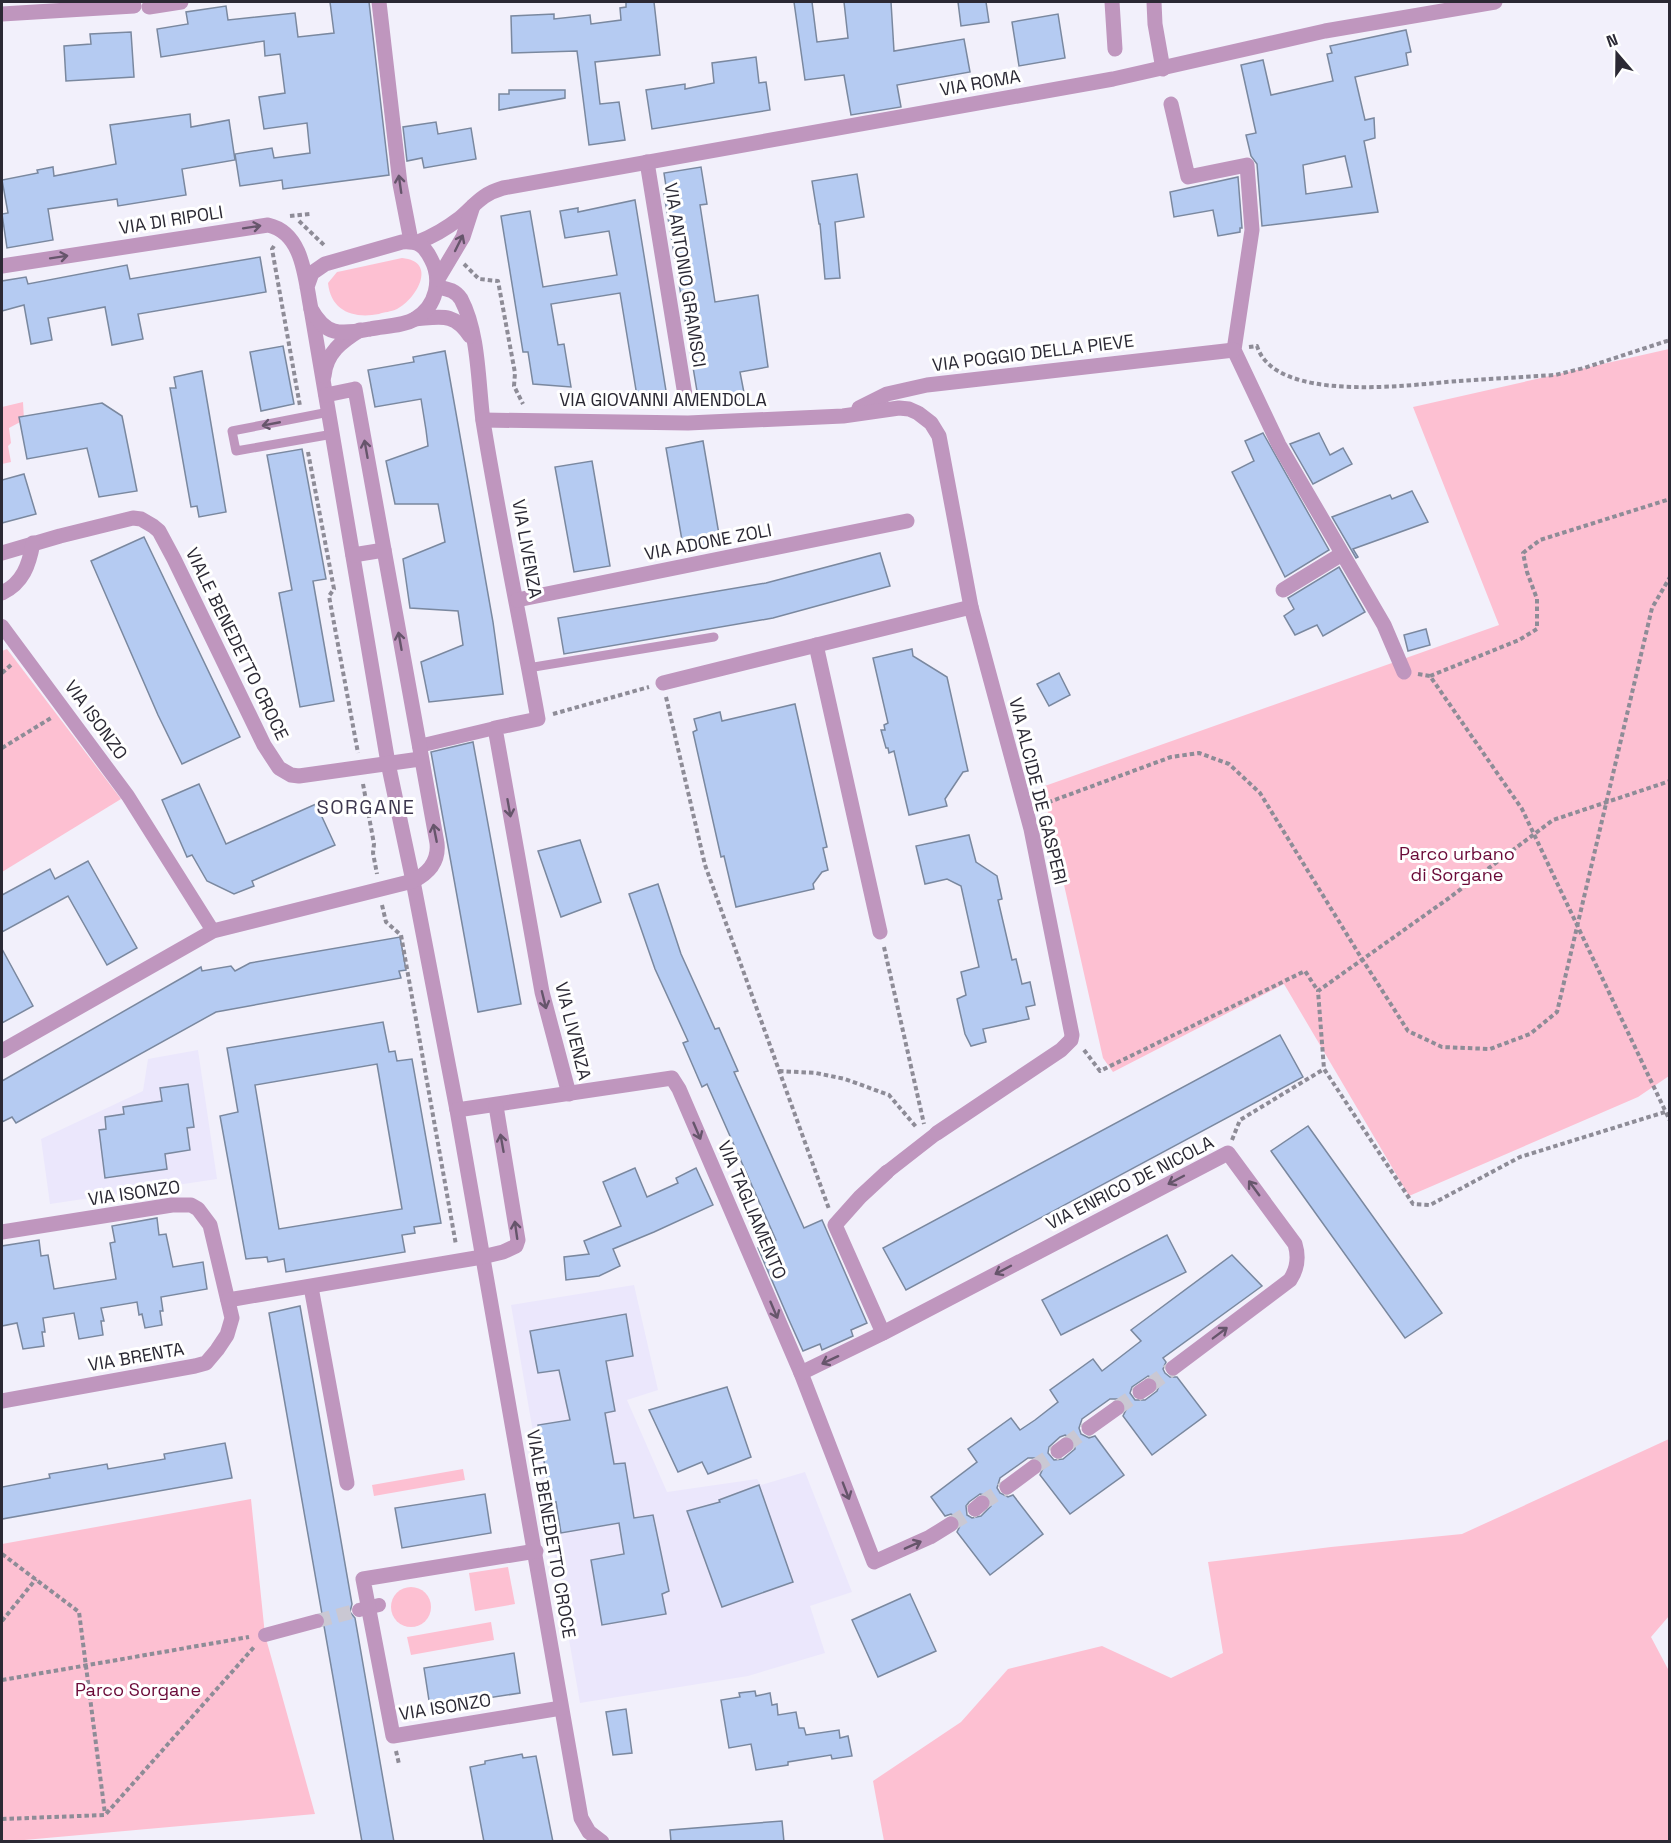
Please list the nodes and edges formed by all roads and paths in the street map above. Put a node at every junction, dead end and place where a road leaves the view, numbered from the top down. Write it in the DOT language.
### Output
graph roads {
  1 [pos="181,2"];
  2 [pos="379,2"];
  3 [pos="1112,2"];
  4 [pos="1154,2"];
  5 [pos="1495,2"];
  6 [pos="2,14"];
  7 [pos="1115,49"];
  8 [pos="1163,69"];
  9 [pos="1171,104"];
  10 [pos="646,162"];
  11 [pos="474,204"];
  12 [pos="310,214"];
  13 [pos="289,216"];
  14 [pos="296,219"];
  15 [pos="415,242"];
  16 [pos="331,247"];
  17 [pos="454,253"];
  18 [pos="2,266"];
  19 [pos="438,283"];
  20 [pos="307,287"];
  21 [pos="311,309"];
  22 [pos="415,319"];
  23 [pos="360,330"];
  24 [pos="1670,340"];
  25 [pos="474,344"];
  26 [pos="1234,350"];
  27 [pos="325,390"];
  28 [pos="685,395"];
  29 [pos="329,412"];
  30 [pos="843,416"];
  31 [pos="483,420"];
  32 [pos="532,421"];
  33 [pos="333,434"];
  34 [pos="1670,499"];
  35 [pos="907,521"];
  36 [pos="60,536"];
  37 [pos="33,543"];
  38 [pos="384,550"];
  39 [pos="2,553"];
  40 [pos="1342,554"];
  41 [pos="354,555"];
  42 [pos="30,560"];
  43 [pos="1670,577"];
  44 [pos="1283,590"];
  45 [pos="2,592"];
  46 [pos="517,600"];
  47 [pos="971,607"];
  48 [pos="2,626"];
  49 [pos="714,637"];
  50 [pos="816,645"];
  51 [pos="528,668"];
  52 [pos="1404,672"];
  53 [pos="1430,676"];
  54 [pos="663,683"];
  55 [pos="64,710"];
  56 [pos="537,719"];
  57 [pos="495,728"];
  58 [pos="2,748"];
  59 [pos="419,752"];
  60 [pos="388,763"];
  61 [pos="1670,781"];
  62 [pos="1606,802"];
  63 [pos="1026,811"];
  64 [pos="1534,834"];
  65 [pos="413,881"];
  66 [pos="1577,926"];
  67 [pos="213,932"];
  68 [pos="880,932"];
  69 [pos="1362,959"];
  70 [pos="1318,991"];
  71 [pos="1072,1035"];
  72 [pos="2,1051"];
  73 [pos="1324,1069"];
  74 [pos="779,1071"];
  75 [pos="569,1094"];
  76 [pos="496,1106"];
  77 [pos="457,1110"];
  78 [pos="1665,1112"];
  79 [pos="1670,1121"];
  80 [pos="932,1137"];
  81 [pos="1227,1153"];
  82 [pos="887,1172"];
  83 [pos="835,1225"];
  84 [pos="2,1232"];
  85 [pos="482,1257"];
  86 [pos="311,1287"];
  87 [pos="228,1300"];
  88 [pos="883,1333"];
  89 [pos="1173,1368"];
  90 [pos="801,1373"];
  91 [pos="2,1401"];
  92 [pos="1117,1408"];
  93 [pos="1089,1428"];
  94 [pos="1034,1467"];
  95 [pos="347,1483"];
  96 [pos="1006,1487"];
  97 [pos="951,1524"];
  98 [pos="536,1551"];
  99 [pos="2,1554"];
  100 [pos="36,1579"];
  101 [pos="2,1621"];
  102 [pos="317,1622"];
  103 [pos="265,1635"];
  104 [pos="87,1664"];
  105 [pos="2,1680"];
  106 [pos="561,1708"];
  107 [pos="105,1815"];
  108 [pos="2,1819"];
  109 [pos="602,1842"];
  1 -- 6 [label="street"];
  15 -- 2 [label="street, one-way"];
  3 -- 7 [label="street"];
  4 -- 8 [label="street"];
  5 -- 8 [label="street, VIA ROMA"];
  8 -- 10 [label="street, VIA ROMA"];
  9 -- 26 [label="street"];
  10 -- 11 [label="street, VIA ROMA"];
  10 -- 28 [label="street, VIA ANTONIO GRAMSCI"];
  11 -- 15 [label="street, VIA ROMA"];
  17 -- 11 [label="street, one-way"];
  12 -- 13 [label="path"];
  14 -- 16 [label="path"];
  15 -- 19 [label="street"];
  15 -- 20 [label="street"];
  17 -- 19 [label="street"];
  17 -- 32 [label="path"];
  18 -- 20 [label="street, VIA DI RIPOLI, one-way"];
  19 -- 22 [label="street"];
  19 -- 25 [label="street, VIA LIVENZA"];
  20 -- 21 [label="street"];
  21 -- 23 [label="street"];
  21 -- 27 [label="street, VIALE BENEDETTO CROCE"];
  22 -- 23 [label="street"];
  22 -- 25 [label="street, VIA LIVENZA"];
  23 -- 27 [label="street, VIALE BENEDETTO CROCE"];
  24 -- 26 [label="path"];
  25 -- 31 [label="street, VIA LIVENZA"];
  26 -- 30 [label="street, VIA POGGIO DELLA PIEVE"];
  26 -- 40 [label="street"];
  27 -- 29 [label="street, VIALE BENEDETTO CROCE"];
  38 -- 27 [label="street, one-way"];
  29 -- 33 [label="street, VIALE BENEDETTO CROCE"];
  29 -- 33 [label="lane, one-way"];
  30 -- 32 [label="street, VIA GIOVANNI AMENDOLA"];
  30 -- 47 [label="street, VIA ALCIDE DE GASPERI"];
  31 -- 32 [label="street, VIA GIOVANNI AMENDOLA"];
  31 -- 46 [label="street, VIA LIVENZA"];
  33 -- 41 [label="street, VIALE BENEDETTO CROCE"];
  34 -- 53 [label="path"];
  35 -- 46 [label="street, VIA ADONE ZOLI"];
  36 -- 37 [label="street, VIALE BENEDETTO CROCE"];
  36 -- 42 [label="street, VIALE BENEDETTO CROCE"];
  36 -- 60 [label="street, VIALE BENEDETTO CROCE"];
  37 -- 39 [label="street, VIALE BENEDETTO CROCE"];
  37 -- 42 [label="street, VIALE BENEDETTO CROCE"];
  38 -- 41 [label="street"];
  59 -- 38 [label="street, one-way"];
  40 -- 44 [label="street"];
  40 -- 52 [label="street"];
  41 -- 60 [label="street, VIALE BENEDETTO CROCE"];
  42 -- 45 [label="street, VIALE BENEDETTO CROCE"];
  43 -- 62 [label="path"];
  46 -- 51 [label="street, VIA LIVENZA"];
  47 -- 50 [label="street"];
  47 -- 63 [label="street, VIA ALCIDE DE GASPERI"];
  48 -- 55 [label="street, VIA ISONZO"];
  49 -- 51 [label="lane"];
  50 -- 54 [label="street"];
  50 -- 68 [label="street"];
  51 -- 56 [label="street, VIA LIVENZA"];
  52 -- 53 [label="path"];
  53 -- 64 [label="path"];
  54 -- 56 [label="path"];
  54 -- 74 [label="path"];
  55 -- 58 [label="path"];
  55 -- 67 [label="street, VIA ISONZO"];
  56 -- 57 [label="street"];
  57 -- 59 [label="street"];
  57 -- 75 [label="street, VIA LIVENZA, one-way"];
  59 -- 60 [label="street, VIALE BENEDETTO CROCE"];
  65 -- 59 [label="street, one-way"];
  60 -- 65 [label="street, VIALE BENEDETTO CROCE"];
  61 -- 62 [label="path"];
  62 -- 64 [label="path"];
  62 -- 66 [label="path"];
  63 -- 69 [label="path"];
  63 -- 71 [label="street, VIA ALCIDE DE GASPERI"];
  64 -- 66 [label="path"];
  64 -- 69 [label="path"];
  65 -- 67 [label="street"];
  65 -- 77 [label="street, VIALE BENEDETTO CROCE"];
  66 -- 69 [label="path"];
  66 -- 78 [label="path"];
  67 -- 72 [label="street"];
  68 -- 80 [label="path"];
  69 -- 70 [label="path"];
  70 -- 71 [label="path"];
  70 -- 73 [label="path"];
  71 -- 80 [label="street"];
  73 -- 78 [label="path"];
  73 -- 81 [label="path"];
  74 -- 80 [label="path"];
  74 -- 83 [label="path"];
  75 -- 76 [label="street, VIA TAGLIAMENTO"];
  75 -- 90 [label="street, VIA TAGLIAMENTO, one-way"];
  76 -- 77 [label="street, VIA TAGLIAMENTO"];
  85 -- 76 [label="street, one-way"];
  77 -- 85 [label="street, VIALE BENEDETTO CROCE"];
  78 -- 79 [label="path"];
  80 -- 82 [label="street"];
  81 -- 88 [label="street, VIA ENRICO DE NICOLA, one-way"];
  89 -- 81 [label="street, VIA ENRICO DE NICOLA, one-way"];
  82 -- 83 [label="street"];
  83 -- 88 [label="street"];
  84 -- 87 [label="street, VIA ISONZO"];
  85 -- 86 [label="street"];
  85 -- 98 [label="street, VIALE BENEDETTO CROCE"];
  86 -- 87 [label="street"];
  86 -- 95 [label="street"];
  87 -- 91 [label="street, VIA BRENTA"];
  88 -- 90 [label="street, VIA ENRICO DE NICOLA, one-way"];
  90 -- 97 [label="street, VIA TAGLIAMENTO, one-way"];
  92 -- 93 [label="street"];
  94 -- 96 [label="street"];
  98 -- 106 [label="street, VIALE BENEDETTO CROCE"];
  98 -- 106 [label="street, VIA ISONZO"];
  99 -- 100 [label="path"];
  100 -- 101 [label="path"];
  100 -- 104 [label="path"];
  102 -- 103 [label="street"];
  103 -- 104 [label="path"];
  103 -- 107 [label="path"];
  104 -- 105 [label="path"];
  104 -- 107 [label="path"];
  106 -- 109 [label="street, VIALE BENEDETTO CROCE"];
  107 -- 108 [label="path"];
}
